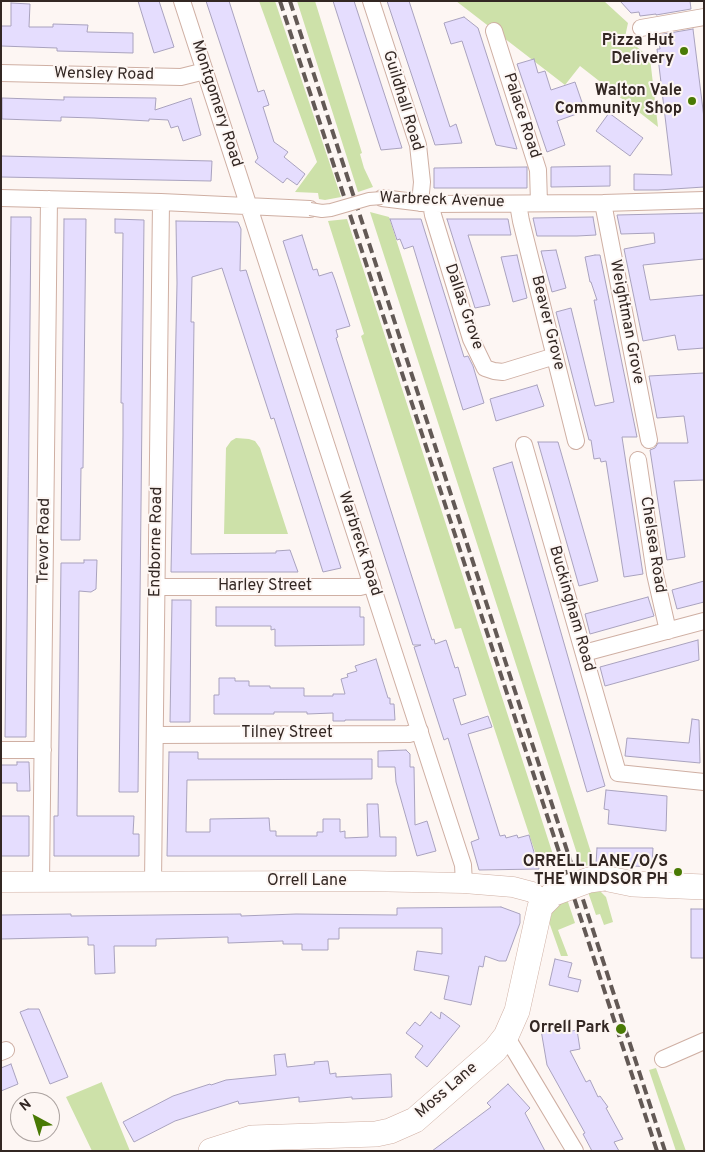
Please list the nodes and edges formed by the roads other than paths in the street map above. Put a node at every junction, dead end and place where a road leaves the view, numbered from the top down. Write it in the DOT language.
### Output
graph roads {
  1 [pos="182,1"];
  2 [pos="371,1"];
  3 [pos="704,18"];
  4 [pos="640,28"];
  5 [pos="494,30"];
  6 [pos="205,71"];
  7 [pos="1,73"];
  8 [pos="1,198"];
  9 [pos="382,198"];
  10 [pos="49,199"];
  11 [pos="704,200"];
  12 [pos="161,202"];
  13 [pos="426,204"];
  14 [pos="518,204"];
  15 [pos="539,204"];
  16 [pos="603,204"];
  17 [pos="250,207"];
  18 [pos="310,209"];
  19 [pos="555,356"];
  20 [pos="649,440"];
  21 [pos="576,441"];
  22 [pos="524,446"];
  23 [pos="638,460"];
  24 [pos="372,584"];
  25 [pos="157,587"];
  26 [pos="704,621"];
  27 [pos="668,630"];
  28 [pos="584,653"];
  29 [pos="420,731"];
  30 [pos="155,734"];
  31 [pos="1,750"];
  32 [pos="43,750"];
  33 [pos="704,782"];
  34 [pos="704,876"];
  35 [pos="604,878"];
  36 [pos="1,882"];
  37 [pos="41,882"];
  38 [pos="153,882"];
  39 [pos="464,883"];
  40 [pos="704,887"];
  41 [pos="549,897"];
  42 [pos="506,1036"];
  43 [pos="704,1041"];
  44 [pos="663,1059"];
  45 [pos="352,1144"];
  46 [pos="211,1151"];
  47 [pos="575,1151"];
  1 -- 6 [label="street, Montgomery Road"];
  2 -- 13 [label="street, Guildhall Road"];
  3 -- 4 [label="street"];
  5 -- 15 [label="street, Palace Road"];
  6 -- 7 [label="street, Wensley Road"];
  6 -- 17 [label="street, Montgomery Road"];
  8 -- 10 [label="street, Warbreck Avenue"];
  9 -- 13 [label="street, Warbreck Avenue"];
  9 -- 18 [label="street, Warbreck Avenue, bridge"];
  10 -- 12 [label="street, Warbreck Avenue"];
  10 -- 32 [label="street, Trevor Road"];
  11 -- 16 [label="street, Warbreck Avenue"];
  12 -- 17 [label="street, Warbreck Avenue"];
  12 -- 25 [label="street, Endborne Road"];
  13 -- 14 [label="street, Warbreck Avenue"];
  13 -- 19 [label="street, Dallas Grove"];
  14 -- 15 [label="street, Warbreck Avenue"];
  14 -- 19 [label="street, Beaver Grove"];
  15 -- 16 [label="street, Warbreck Avenue"];
  16 -- 20 [label="street, Weightman Grove"];
  17 -- 18 [label="street, Warbreck Avenue"];
  17 -- 24 [label="street, Warbreck Road"];
  19 -- 21 [label="street, Beaver Grove"];
  22 -- 28 [label="street, Buckingham Road"];
  23 -- 27 [label="street, Chelsea Road"];
  24 -- 25 [label="street, Harley Street"];
  24 -- 29 [label="street, Warbreck Road"];
  25 -- 30 [label="street, Endborne Road"];
  26 -- 27 [label="street"];
  27 -- 28 [label="street"];
  28 -- 33 [label="street, Buckingham Road"];
  29 -- 30 [label="street, Tilney Street"];
  29 -- 39 [label="street, Warbreck Road"];
  30 -- 38 [label="street, Endborne Road"];
  31 -- 32 [label="street"];
  32 -- 37 [label="street, Trevor Road"];
  34 -- 35 [label="main road"];
  35 -- 40 [label="main road"];
  35 -- 41 [label="main road, bridge"];
  36 -- 37 [label="street, Orrell Lane"];
  37 -- 38 [label="street, Orrell Lane"];
  38 -- 39 [label="street, Orrell Lane"];
  39 -- 41 [label="street, Orrell Lane"];
  41 -- 42 [label="main road, Moss Lane"];
  42 -- 45 [label="main road, Moss Lane"];
  42 -- 47 [label="street"];
  43 -- 44 [label="street"];
  45 -- 46 [label="main road, Moss Lane"];
}
